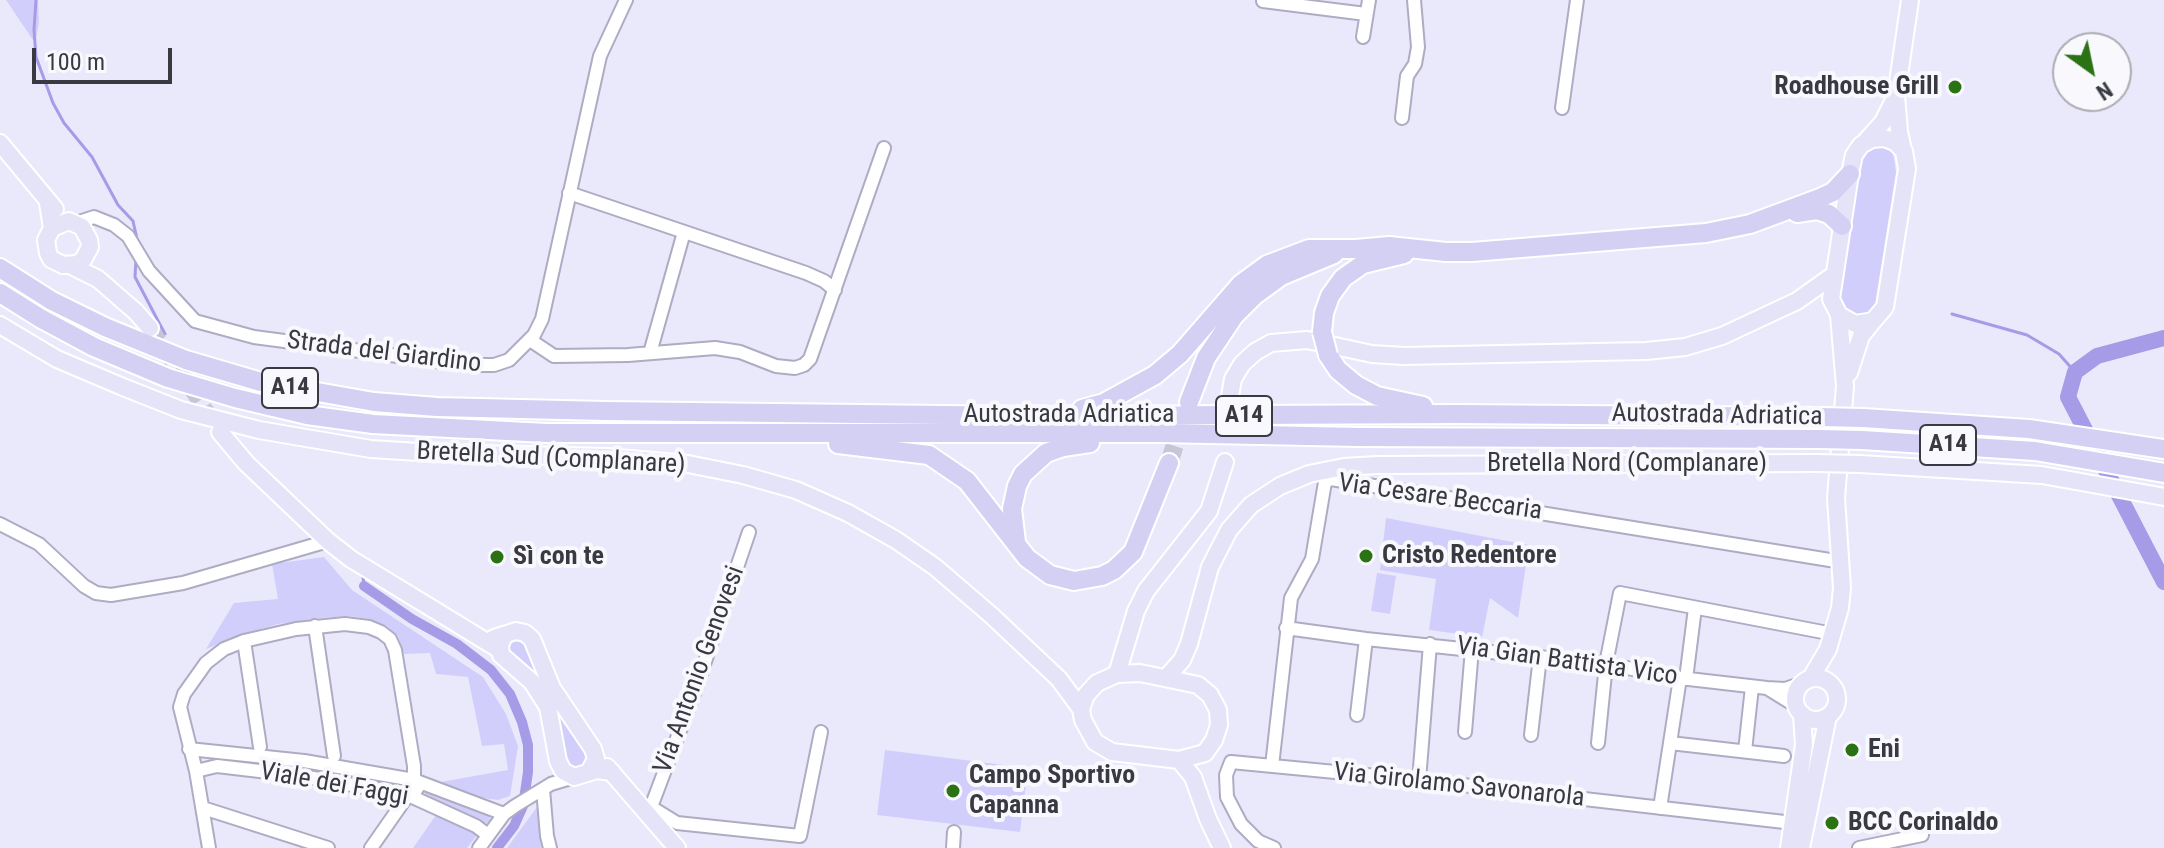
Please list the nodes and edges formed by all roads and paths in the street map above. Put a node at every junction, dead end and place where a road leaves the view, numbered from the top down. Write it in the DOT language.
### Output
graph roads {
  1 [pos="626,0"];
  2 [pos="1369,0"];
  3 [pos="1414,0"];
  4 [pos="1577,0"];
  5 [pos="1263,1"];
  6 [pos="1907,3"];
  7 [pos="1366,14"];
  8 [pos="1363,37"];
  9 [pos="1896,96"];
  10 [pos="1562,108"];
  11 [pos="1402,118"];
  12 [pos="1866,141"];
  13 [pos="0,143"];
  14 [pos="884,148"];
  15 [pos="1904,151"];
  16 [pos="1850,174"];
  17 [pos="569,193"];
  18 [pos="48,203"];
  19 [pos="1778,215"];
  20 [pos="72,222"];
  21 [pos="114,225"];
  22 [pos="1842,226"];
  23 [pos="52,228"];
  24 [pos="684,232"];
  25 [pos="88,247"];
  26 [pos="1356,249"];
  27 [pos="1426,250"];
  28 [pos="70,265"];
  29 [pos="0,268"];
  30 [pos="1835,274"];
  31 [pos="98,279"];
  32 [pos="835,290"];
  33 [pos="0,293"];
  34 [pos="1797,301"];
  35 [pos="1836,310"];
  36 [pos="1873,321"];
  37 [pos="0,325"];
  38 [pos="150,328"];
  39 [pos="530,340"];
  40 [pos="650,353"];
  41 [pos="1845,386"];
  42 [pos="1189,402"];
  43 [pos="1229,402"];
  44 [pos="1457,414"];
  45 [pos="1030,416"];
  46 [pos="220,432"];
  47 [pos="1159,433"];
  48 [pos="760,434"];
  49 [pos="2164,449"];
  50 [pos="1225,462"];
  51 [pos="1169,463"];
  52 [pos="2164,473"];
  53 [pos="2164,497"];
  54 [pos="0,524"];
  55 [pos="749,532"];
  56 [pos="328,541"];
  57 [pos="1017,545"];
  58 [pos="1842,562"];
  59 [pos="1695,608"];
  60 [pos="315,626"];
  61 [pos="1286,628"];
  62 [pos="1366,639"];
  63 [pos="244,641"];
  64 [pos="1830,642"];
  65 [pos="502,643"];
  66 [pos="1189,644"];
  67 [pos="1430,644"];
  68 [pos="1128,645"];
  69 [pos="1472,649"];
  70 [pos="1540,657"];
  71 [pos="1606,664"];
  72 [pos="1140,673"];
  73 [pos="1117,674"];
  74 [pos="1166,678"];
  75 [pos="1683,678"];
  76 [pos="1059,679"];
  77 [pos="1806,681"];
  78 [pos="1097,683"];
  79 [pos="1831,683"];
  80 [pos="1198,685"];
  81 [pos="1752,687"];
  82 [pos="1767,688"];
  83 [pos="1081,709"];
  84 [pos="1799,710"];
  85 [pos="1357,715"];
  86 [pos="1828,716"];
  87 [pos="821,732"];
  88 [pos="1465,732"];
  89 [pos="1531,735"];
  90 [pos="1598,743"];
  91 [pos="1670,743"];
  92 [pos="260,747"];
  93 [pos="189,749"];
  94 [pos="1745,751"];
  95 [pos="1205,753"];
  96 [pos="595,754"];
  97 [pos="334,756"];
  98 [pos="1784,756"];
  99 [pos="1179,760"];
  100 [pos="560,766"];
  101 [pos="1272,766"];
  102 [pos="196,771"];
  103 [pos="612,772"];
  104 [pos="581,775"];
  105 [pos="414,780"];
  106 [pos="1419,780"];
  107 [pos="547,786"];
  108 [pos="1197,788"];
  109 [pos="408,795"];
  110 [pos="203,808"];
  111 [pos="1660,808"];
  112 [pos="650,811"];
  113 [pos="504,814"];
  114 [pos="1793,823"];
  115 [pos="954,832"];
  116 [pos="488,835"];
  117 [pos="1922,835"];
  118 [pos="209,848"];
  119 [pos="328,848"];
  120 [pos="371,848"];
  121 [pos="479,848"];
  122 [pos="550,848"];
  123 [pos="677,848"];
  124 [pos="953,848"];
  125 [pos="1222,848"];
  126 [pos="1274,848"];
  127 [pos="1789,848"];
  128 [pos="1801,848"];
  129 [pos="1859,848"];
  1 -- 17 [label="street, Strada del Giardino"];
  2 -- 7 [label="street"];
  3 -- 11 [label="street"];
  4 -- 10 [label="street"];
  5 -- 7 [label="street"];
  6 -- 9 [label="main road"];
  7 -- 8 [label="street"];
  9 -- 12 [label="main road"];
  9 -- 15 [label="main road"];
  12 -- 15 [label="main road"];
  12 -- 16 [label="main road"];
  13 -- 18 [label="main road"];
  14 -- 32 [label="street"];
  15 -- 36 [label="main road"];
  16 -- 19 [label="highway"];
  16 -- 22 [label="main road"];
  17 -- 24 [label="street"];
  17 -- 39 [label="street, Strada del Giardino"];
  18 -- 20 [label="main road"];
  18 -- 23 [label="main road"];
  19 -- 22 [label="highway"];
  19 -- 27 [label="highway"];
  20 -- 21 [label="street"];
  20 -- 23 [label="main road"];
  20 -- 25 [label="main road"];
  21 -- 25 [label="street"];
  21 -- 39 [label="street, Strada del Giardino"];
  22 -- 30 [label="main road"];
  23 -- 28 [label="main road"];
  24 -- 32 [label="street"];
  24 -- 40 [label="street"];
  25 -- 28 [label="main road"];
  25 -- 31 [label="main road"];
  26 -- 27 [label="highway"];
  26 -- 42 [label="highway"];
  26 -- 45 [label="highway"];
  27 -- 44 [label="highway, bridge"];
  28 -- 31 [label="main road"];
  29 -- 45 [label="highway, Autostrada Adriatica / A14"];
  30 -- 34 [label="main road"];
  30 -- 35 [label="main road"];
  31 -- 38 [label="main road"];
  32 -- 40 [label="street"];
  33 -- 48 [label="highway, Autostrada Adriatica / A14"];
  34 -- 35 [label="main road"];
  34 -- 43 [label="main road"];
  35 -- 36 [label="main road"];
  35 -- 41 [label="main road"];
  36 -- 41 [label="main road"];
  37 -- 76 [label="main road, Bretella Sud (Complanare)"];
  39 -- 40 [label="street"];
  41 -- 58 [label="main road"];
  44 -- 45 [label="highway, Autostrada Adriatica / A14"];
  44 -- 49 [label="highway, Autostrada Adriatica / A14, bridge"];
  46 -- 56 [label="main road"];
  47 -- 48 [label="highway, Autostrada Adriatica / A14"];
  47 -- 52 [label="highway, Autostrada Adriatica / A14, bridge"];
  47 -- 57 [label="highway"];
  48 -- 57 [label="highway"];
  50 -- 68 [label="main road"];
  51 -- 57 [label="highway"];
  53 -- 66 [label="main road, Bretella Nord (Complanare), bridge"];
  54 -- 56 [label="street"];
  55 -- 112 [label="street, Via Antonio Genovesi"];
  56 -- 65 [label="main road"];
  58 -- 61 [label="street, Via Cesare Beccaria"];
  58 -- 64 [label="main road"];
  59 -- 64 [label="street"];
  59 -- 71 [label="street"];
  59 -- 75 [label="street"];
  60 -- 63 [label="street"];
  60 -- 97 [label="street"];
  60 -- 105 [label="street"];
  61 -- 62 [label="street, Via Gian Battista Vico"];
  61 -- 101 [label="street, Via Cesare Beccaria"];
  62 -- 67 [label="street, Via Gian Battista Vico"];
  62 -- 85 [label="street"];
  63 -- 92 [label="street"];
  63 -- 93 [label="street"];
  64 -- 77 [label="main road"];
  64 -- 79 [label="main road"];
  65 -- 96 [label="main road"];
  65 -- 100 [label="main road"];
  66 -- 74 [label="main road, Bretella Nord (Complanare)"];
  66 -- 80 [label="main road, Bretella Nord (Complanare)"];
  67 -- 69 [label="street, Via Gian Battista Vico"];
  67 -- 106 [label="street"];
  68 -- 72 [label="main road"];
  68 -- 73 [label="main road"];
  69 -- 70 [label="street, Via Gian Battista Vico"];
  69 -- 88 [label="street"];
  70 -- 71 [label="street, Via Gian Battista Vico"];
  70 -- 89 [label="street"];
  71 -- 75 [label="street, Via Gian Battista Vico"];
  71 -- 90 [label="street"];
  72 -- 73 [label="main road"];
  72 -- 74 [label="main road"];
  73 -- 78 [label="main road"];
  74 -- 80 [label="main road"];
  75 -- 81 [label="street, Via Gian Battista Vico"];
  75 -- 91 [label="street"];
  76 -- 78 [label="main road"];
  76 -- 83 [label="main road, Bretella Sud (Complanare)"];
  77 -- 79 [label="main road"];
  77 -- 82 [label="street, Via Gian Battista Vico"];
  77 -- 84 [label="main road"];
  78 -- 83 [label="main road"];
  79 -- 86 [label="main road"];
  80 -- 95 [label="main road"];
  81 -- 82 [label="street, Via Gian Battista Vico"];
  81 -- 94 [label="street"];
  82 -- 84 [label="street, Via Gian Battista Vico"];
  83 -- 99 [label="main road"];
  84 -- 86 [label="main road"];
  84 -- 114 [label="main road"];
  86 -- 128 [label="main road"];
  87 -- 112 [label="street, Via Antonio Genovesi"];
  91 -- 94 [label="street"];
  91 -- 111 [label="street"];
  93 -- 102 [label="street"];
  93 -- 105 [label="street, Viale dei Faggi"];
  94 -- 98 [label="street"];
  95 -- 99 [label="main road"];
  95 -- 108 [label="main road"];
  96 -- 103 [label="main road"];
  96 -- 104 [label="main road"];
  99 -- 108 [label="main road"];
  100 -- 104 [label="main road"];
  100 -- 107 [label="street"];
  101 -- 106 [label="street, Via Girolamo Savonarola"];
  101 -- 126 [label="street, Via Girolamo Savonarola"];
  102 -- 109 [label="street, Viale dei Faggi"];
  102 -- 110 [label="street"];
  103 -- 104 [label="main road"];
  103 -- 112 [label="main road"];
  104 -- 107 [label="street"];
  105 -- 109 [label="street"];
  105 -- 113 [label="street, Viale dei Faggi"];
  106 -- 111 [label="street, Via Girolamo Savonarola"];
  107 -- 113 [label="street"];
  107 -- 122 [label="street"];
  108 -- 125 [label="main road"];
  109 -- 116 [label="street, Viale dei Faggi"];
  109 -- 120 [label="street"];
  110 -- 118 [label="street"];
  110 -- 119 [label="street"];
  111 -- 114 [label="street, Via Girolamo Savonarola"];
  112 -- 123 [label="main road"];
  113 -- 116 [label="street"];
  114 -- 127 [label="main road"];
  115 -- 124 [label="street"];
  116 -- 121 [label="street"];
  117 -- 129 [label="street"];
}
